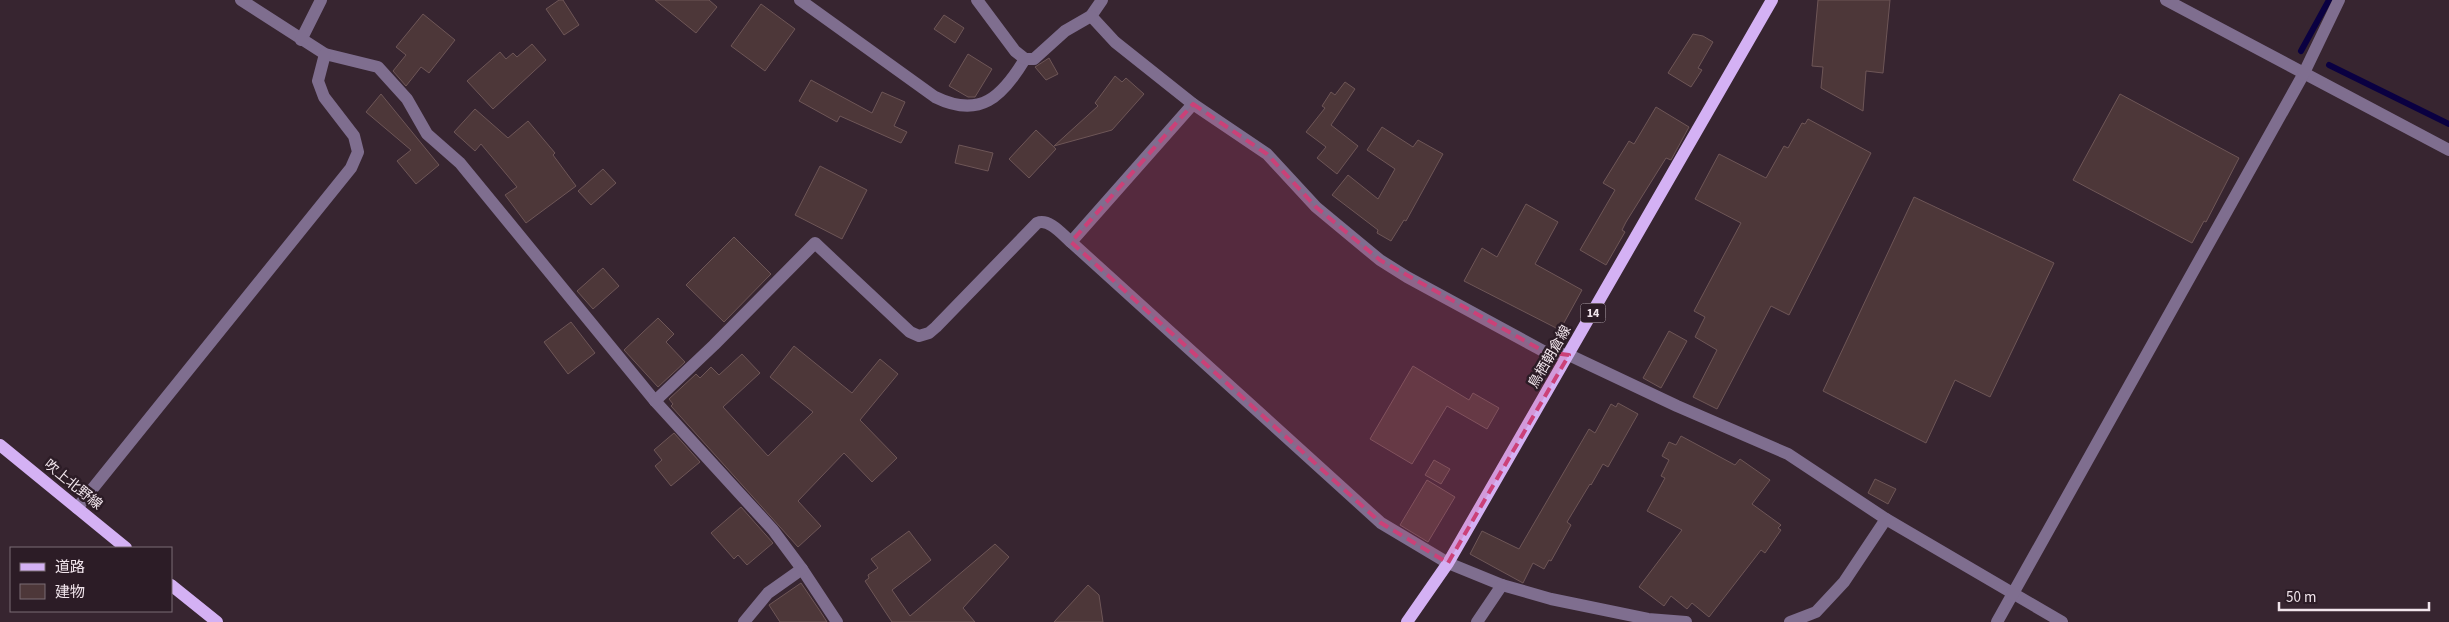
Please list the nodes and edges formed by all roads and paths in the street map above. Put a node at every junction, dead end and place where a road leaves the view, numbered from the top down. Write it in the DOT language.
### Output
graph roads {
  1 [pos="241,0"];
  2 [pos="321,0"];
  3 [pos="800,0"];
  4 [pos="977,0"];
  5 [pos="1102,0"];
  6 [pos="1772,0"];
  7 [pos="2166,0"];
  8 [pos="2339,0"];
  9 [pos="1091,16"];
  10 [pos="301,40"];
  11 [pos="325,54"];
  12 [pos="1025,59"];
  13 [pos="2303,75"];
  14 [pos="1193,104"];
  15 [pos="2449,150"];
  16 [pos="1071,242"];
  17 [pos="1569,355"];
  18 [pos="655,400"];
  19 [pos="0,445"];
  20 [pos="77,508"];
  21 [pos="1886,519"];
  22 [pos="125,547"];
  23 [pos="1448,563"];
  24 [pos="802,569"];
  25 [pos="1502,585"];
  26 [pos="172,586"];
  27 [pos="2013,594"];
  28 [pos="217,622"];
  29 [pos="744,622"];
  30 [pos="837,622"];
  31 [pos="1407,622"];
  32 [pos="1477,622"];
  33 [pos="1686,622"];
  34 [pos="1790,622"];
  35 [pos="1997,622"];
  36 [pos="2062,622"];
  1 -- 10 [label="street"];
  2 -- 10 [label="street"];
  3 -- 12 [label="street"];
  4 -- 12 [label="street"];
  5 -- 9 [label="street"];
  6 -- 17 [label="main road, 鳥栖朝倉線 / 14"];
  7 -- 13 [label="street"];
  8 -- 13 [label="street"];
  9 -- 12 [label="street"];
  9 -- 14 [label="street"];
  10 -- 11 [label="street"];
  11 -- 18 [label="street"];
  11 -- 20 [label="street"];
  13 -- 15 [label="street"];
  13 -- 27 [label="street"];
  14 -- 16 [label="street"];
  14 -- 17 [label="street"];
  16 -- 18 [label="street"];
  16 -- 23 [label="street"];
  17 -- 21 [label="street"];
  17 -- 23 [label="main road, 鳥栖朝倉線 / 14"];
  18 -- 24 [label="street"];
  19 -- 20 [label="main road, 吹上北野線"];
  20 -- 22 [label="main road, 吹上北野線"];
  21 -- 27 [label="street"];
  21 -- 34 [label="street"];
  23 -- 25 [label="street"];
  23 -- 31 [label="main road, 鳥栖朝倉線 / 14"];
  24 -- 29 [label="street"];
  24 -- 30 [label="street"];
  25 -- 32 [label="street"];
  25 -- 33 [label="street"];
  26 -- 28 [label="main road"];
  27 -- 35 [label="street"];
  27 -- 36 [label="street"];
}
